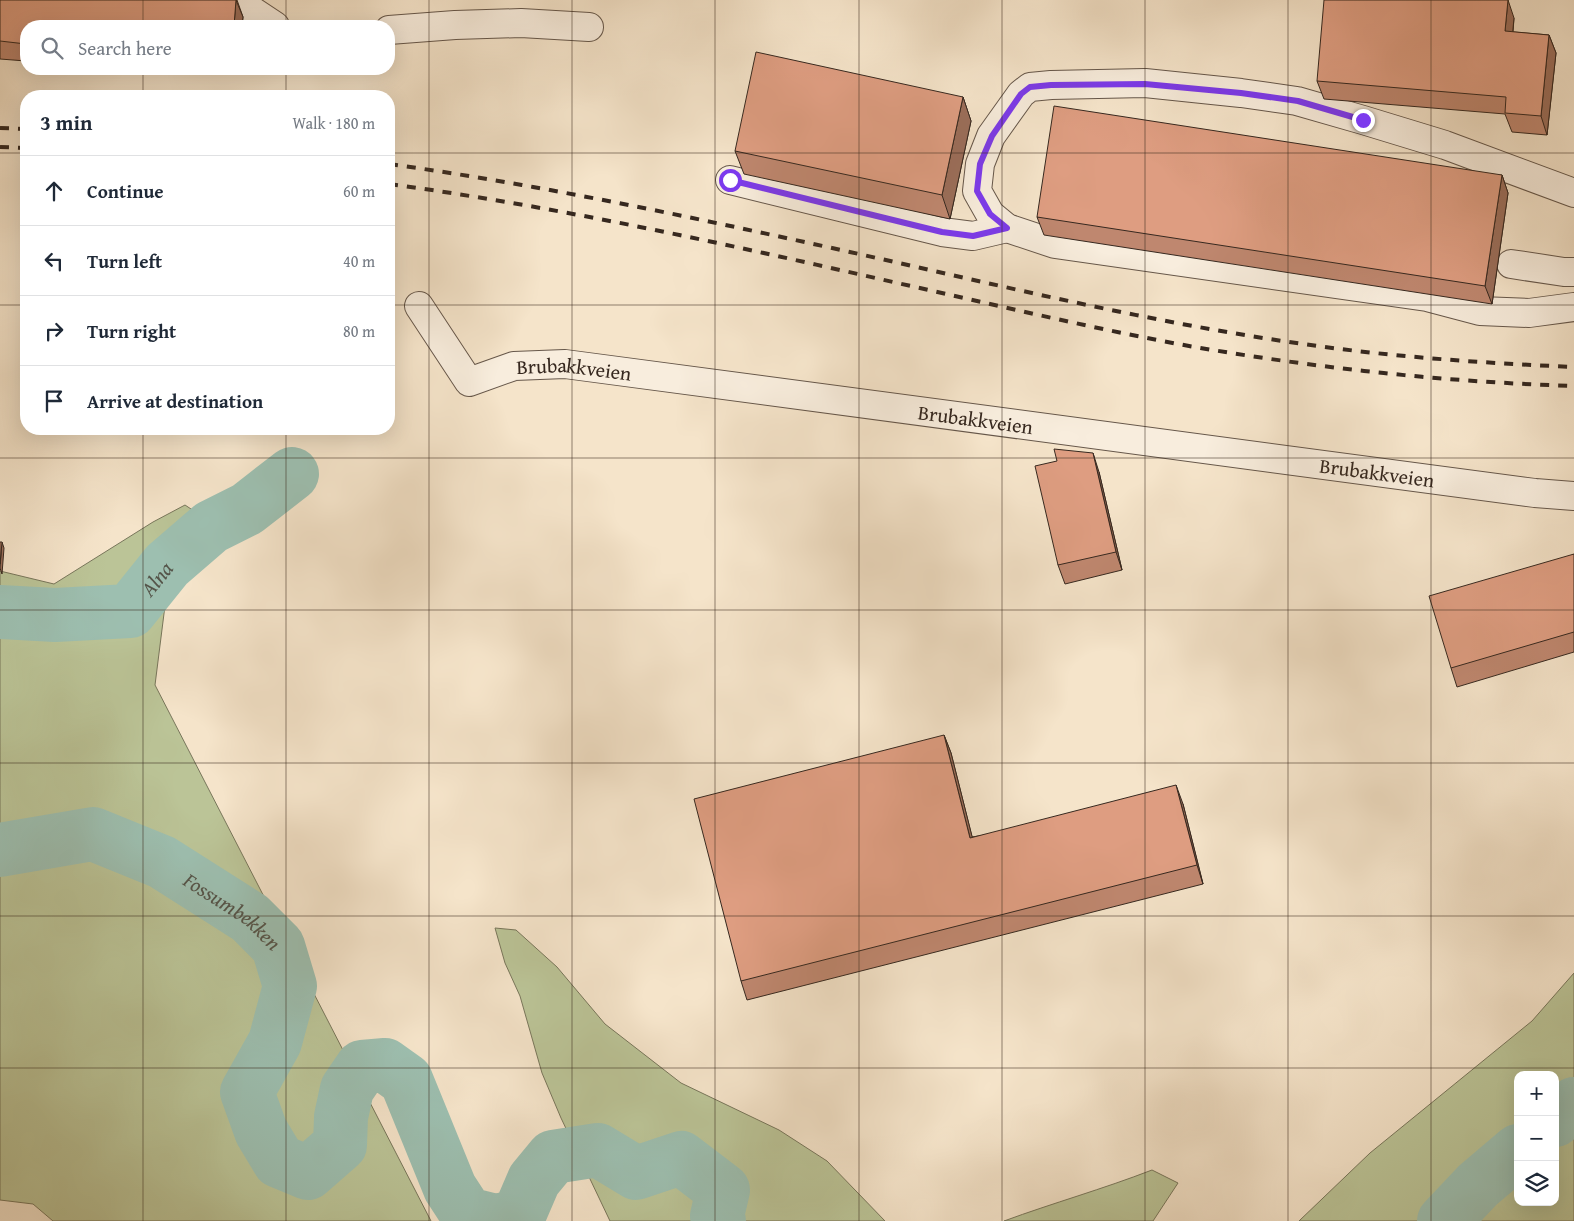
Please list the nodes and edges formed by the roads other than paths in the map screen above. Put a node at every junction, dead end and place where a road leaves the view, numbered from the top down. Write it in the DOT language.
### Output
graph roads {
  1 [pos="202,0"];
  2 [pos="266,20"];
  3 [pos="590,27"];
  4 [pos="395,30"];
  5 [pos="730,180"];
  6 [pos="1574,193"];
  7 [pos="1007,228"];
  8 [pos="1511,264"];
  9 [pos="1574,272"];
  10 [pos="419,306"];
  11 [pos="1574,307"];
  12 [pos="1574,496"];
  1 -- 2 [label="street"];
  3 -- 4 [label="street"];
  5 -- 7 [label="street"];
  6 -- 7 [label="street"];
  7 -- 11 [label="street"];
  8 -- 9 [label="street"];
  10 -- 12 [label="street, Brubakkveien"];
}
